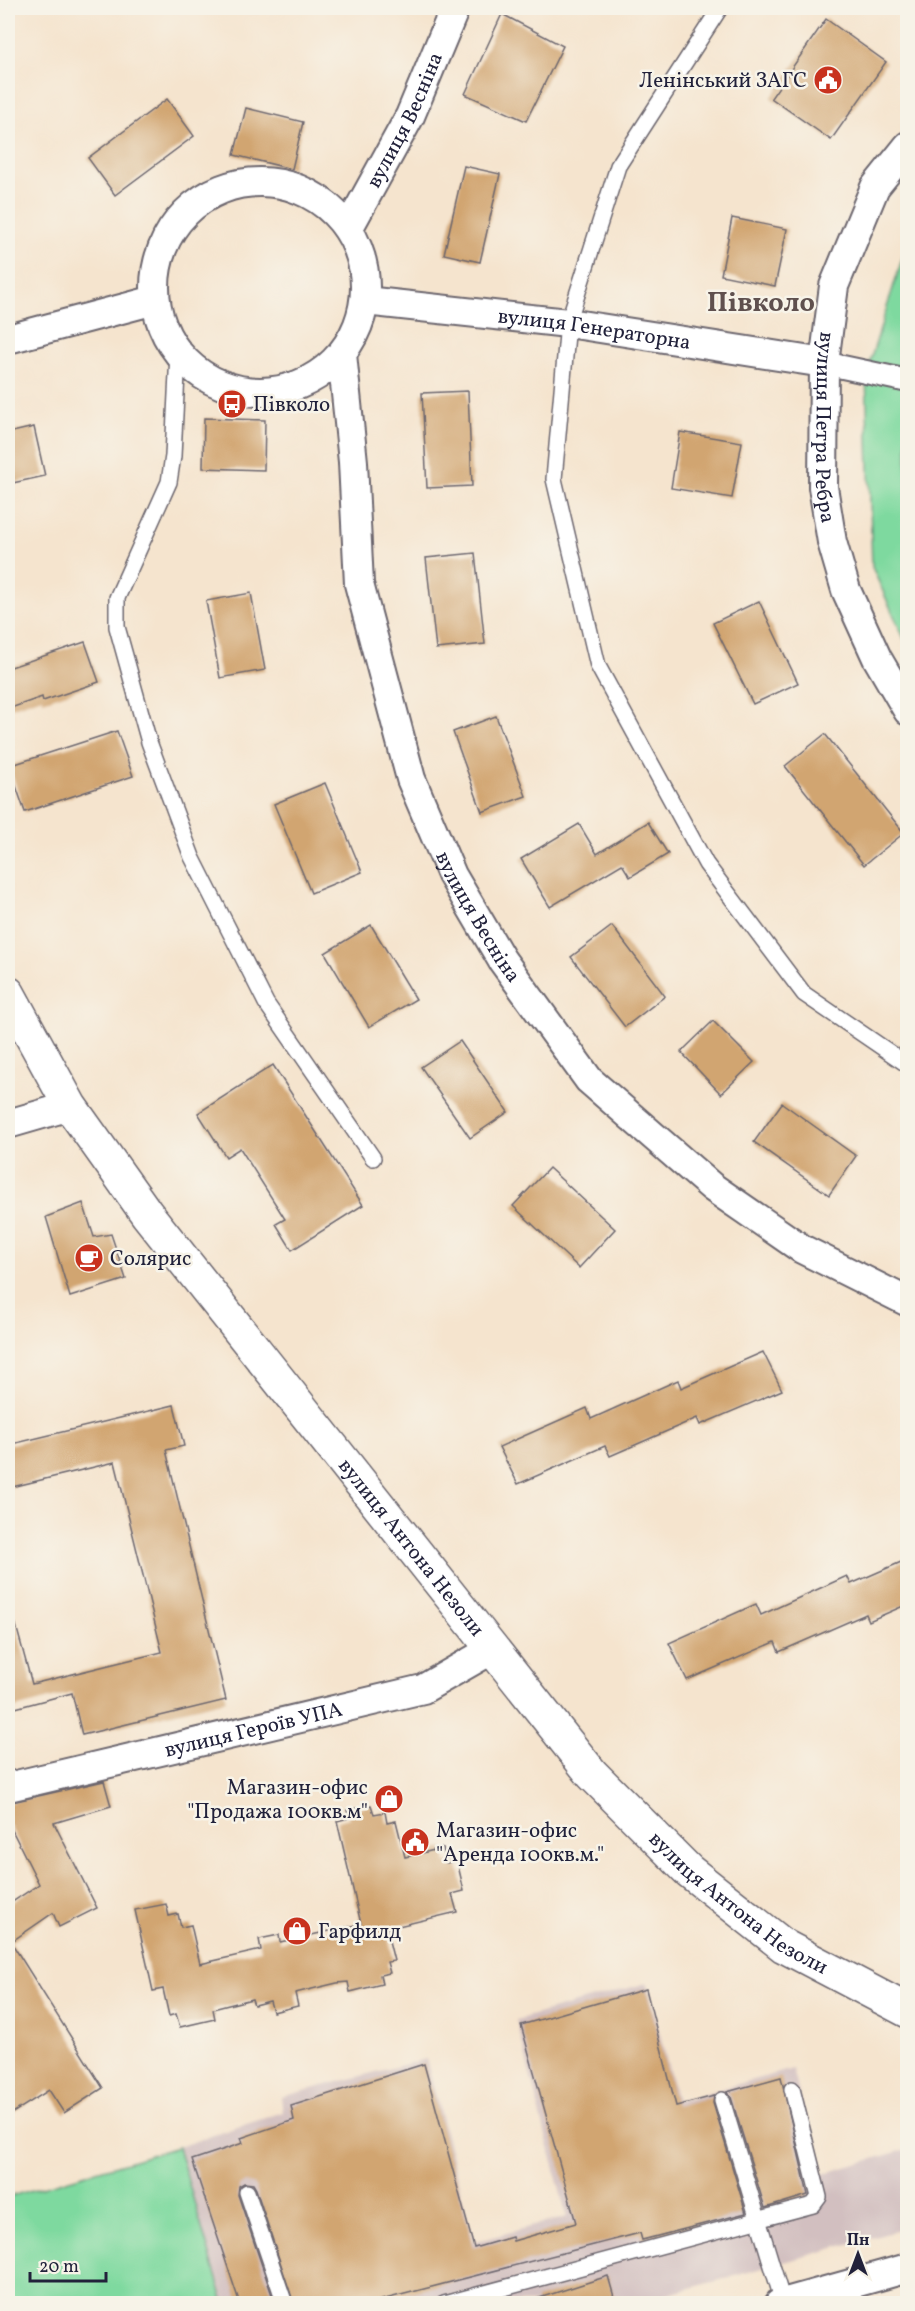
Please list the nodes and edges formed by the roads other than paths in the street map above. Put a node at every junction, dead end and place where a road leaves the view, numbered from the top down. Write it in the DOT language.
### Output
graph roads {
  1 [pos="455,8"];
  2 [pos="720,8"];
  3 [pos="908,146"];
  4 [pos="348,230"];
  5 [pos="155,300"];
  6 [pos="365,301"];
  7 [pos="568,323"];
  8 [pos="8,339"];
  9 [pos="178,353"];
  10 [pos="342,354"];
  11 [pos="824,363"];
  12 [pos="908,381"];
  13 [pos="908,711"];
  14 [pos="8,993"];
  15 [pos="908,1065"];
  16 [pos="70,1106"];
  17 [pos="8,1124"];
  18 [pos="374,1158"];
  19 [pos="908,1302"];
  20 [pos="491,1650"];
  21 [pos="8,1787"];
  22 [pos="908,2011"];
  23 [pos="792,2089"];
  24 [pos="722,2100"];
  25 [pos="247,2192"];
  26 [pos="758,2222"];
  27 [pos="908,2268"];
  28 [pos="781,2303"];
  29 [pos="285,2304"];
  30 [pos="444,2304"];
  1 -- 4 [label="street, вулиця Весніна"];
  2 -- 7 [label="lane"];
  3 -- 11 [label="street, вулиця Петра Ребра"];
  4 -- 5 [label="street"];
  4 -- 6 [label="street"];
  5 -- 8 [label="street"];
  5 -- 9 [label="street"];
  6 -- 7 [label="street, вулиця Генераторна"];
  6 -- 10 [label="street"];
  7 -- 11 [label="street, вулиця Генераторна"];
  7 -- 15 [label="lane"];
  9 -- 10 [label="street"];
  9 -- 18 [label="lane"];
  10 -- 19 [label="street, вулиця Весніна"];
  11 -- 12 [label="street"];
  11 -- 13 [label="street, вулиця Петра Ребра"];
  14 -- 16 [label="main road, вулиця Антона Незоли"];
  16 -- 17 [label="street"];
  16 -- 20 [label="main road, вулиця Антона Незоли"];
  20 -- 21 [label="street, вулиця Героїв УПА"];
  20 -- 22 [label="main road, вулиця Антона Незоли"];
  23 -- 26 [label="lane"];
  24 -- 26 [label="lane"];
  25 -- 29 [label="lane"];
  26 -- 28 [label="lane"];
  26 -- 30 [label="lane"];
  27 -- 28 [label="street"];
}
